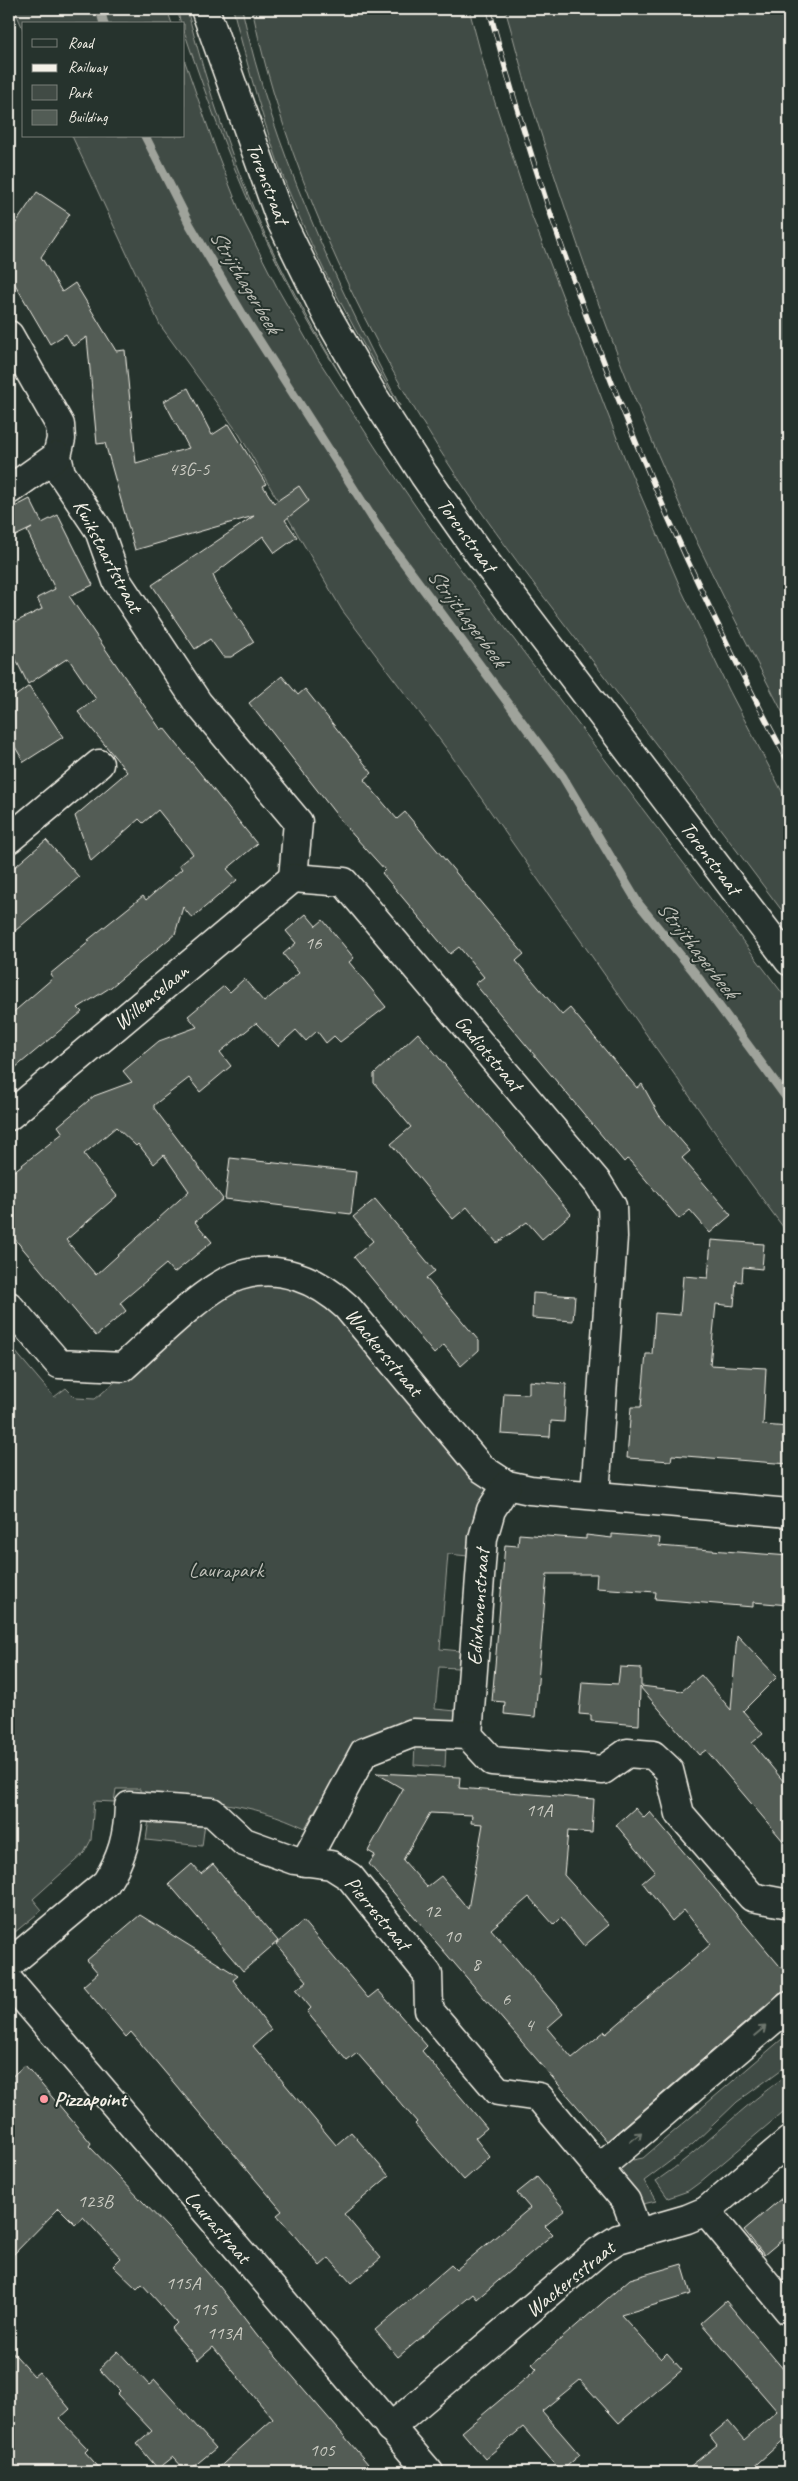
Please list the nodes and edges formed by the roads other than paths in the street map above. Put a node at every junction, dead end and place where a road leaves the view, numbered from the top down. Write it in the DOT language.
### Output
graph roads {
  1 [pos="205,9"];
  2 [pos="217,9"];
  3 [pos="225,61"];
  4 [pos="9,335"];
  5 [pos="57,456"];
  6 [pos="9,490"];
  7 [pos="99,764"];
  8 [pos="9,839"];
  9 [pos="293,878"];
  10 [pos="789,961"];
  11 [pos="9,1116"];
  12 [pos="9,1306"];
  13 [pos="507,1485"];
  14 [pos="595,1495"];
  15 [pos="789,1513"];
  16 [pos="468,1735"];
  17 [pos="305,1862"];
  18 [pos="789,1904"];
  19 [pos="9,1964"];
  20 [pos="9,1981"];
  21 [pos="789,2006"];
  22 [pos="789,2140"];
  23 [pos="599,2168"];
  24 [pos="706,2211"];
  25 [pos="638,2233"];
  26 [pos="789,2311"];
  27 [pos="390,2428"];
  28 [pos="429,2472"];
  1 -- 3 [label="street, Torenstraat"];
  2 -- 3 [label="street, Torenstraat"];
  3 -- 10 [label="street, Torenstraat"];
  4 -- 5 [label="street, Kwikstaartstraat"];
  5 -- 6 [label="street"];
  5 -- 9 [label="street, Kwikstaartstraat"];
  7 -- 8 [label="street"];
  9 -- 11 [label="street, Willemselaan"];
  9 -- 14 [label="street, Gadiotstraat"];
  12 -- 13 [label="street, Wackersstraat"];
  13 -- 14 [label="street, Wackersstraat"];
  13 -- 16 [label="street, Edixhovenstraat"];
  14 -- 15 [label="street, Wackersstraat"];
  16 -- 17 [label="street"];
  16 -- 18 [label="street"];
  17 -- 19 [label="street, Pierrestraat"];
  17 -- 23 [label="street, Pierrestraat"];
  20 -- 27 [label="street, Laurastraat"];
  23 -- 21 [label="street, one-way"];
  22 -- 24 [label="street, Wackersstraat"];
  23 -- 25 [label="street, Pierrestraat"];
  24 -- 25 [label="street, Wackersstraat"];
  24 -- 26 [label="street"];
  25 -- 27 [label="street, Wackersstraat"];
  27 -- 28 [label="street, Laurastraat"];
}
